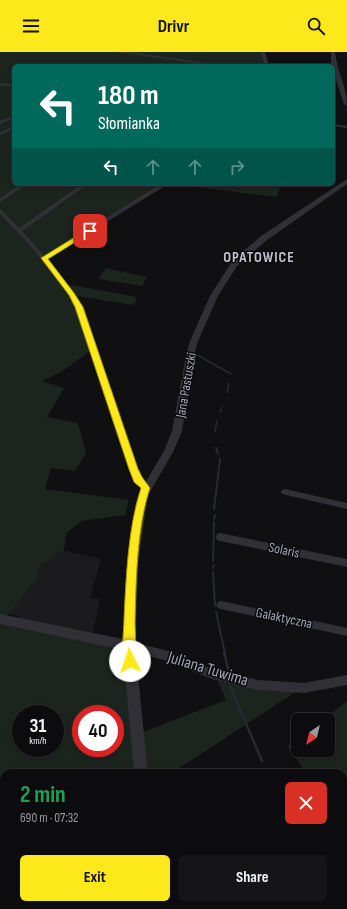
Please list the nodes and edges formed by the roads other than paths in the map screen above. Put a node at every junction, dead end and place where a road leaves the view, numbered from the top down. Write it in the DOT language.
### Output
graph roads {
  1 [pos="120,52"];
  2 [pos="263,52"];
  3 [pos="333,52"];
  4 [pos="210,64"];
  5 [pos="266,64"];
  6 [pos="334,64"];
  7 [pos="335,68"];
  8 [pos="0,84"];
  9 [pos="12,86"];
  10 [pos="347,104"];
  11 [pos="12,117"];
  12 [pos="0,124"];
  13 [pos="335,125"];
  14 [pos="347,126"];
  15 [pos="12,127"];
  16 [pos="0,134"];
  17 [pos="347,181"];
  18 [pos="22,186"];
  19 [pos="82,186"];
  20 [pos="162,186"];
  21 [pos="0,200"];
  22 [pos="0,211"];
  23 [pos="20,230"];
  24 [pos="44,258"];
  25 [pos="146,488"];
  26 [pos="285,492"];
  27 [pos="347,506"];
  28 [pos="220,537"];
  29 [pos="347,563"];
  30 [pos="221,605"];
  31 [pos="0,619"];
  32 [pos="347,632"];
  33 [pos="129,646"];
  34 [pos="347,680"];
  35 [pos="142,769"];
  1 -- 4 [label="street"];
  2 -- 5 [label="street"];
  3 -- 6 [label="street"];
  7 -- 10 [label="street"];
  8 -- 9 [label="street"];
  11 -- 12 [label="street"];
  13 -- 14 [label="street"];
  15 -- 16 [label="street"];
  17 -- 25 [label="street, Jana Pastuszki"];
  18 -- 21 [label="street"];
  19 -- 23 [label="street"];
  20 -- 24 [label="street"];
  22 -- 23 [label="street"];
  23 -- 24 [label="street"];
  24 -- 25 [label="street"];
  25 -- 33 [label="street, Jana Pastuszki"];
  26 -- 27 [label="street"];
  28 -- 29 [label="street, Solaris"];
  30 -- 32 [label="street, Galaktyczna"];
  31 -- 33 [label="street, Juliana Tuwima"];
  33 -- 34 [label="street, Juliana Tuwima"];
  33 -- 35 [label="street, Jana Pastuszki"];
}
